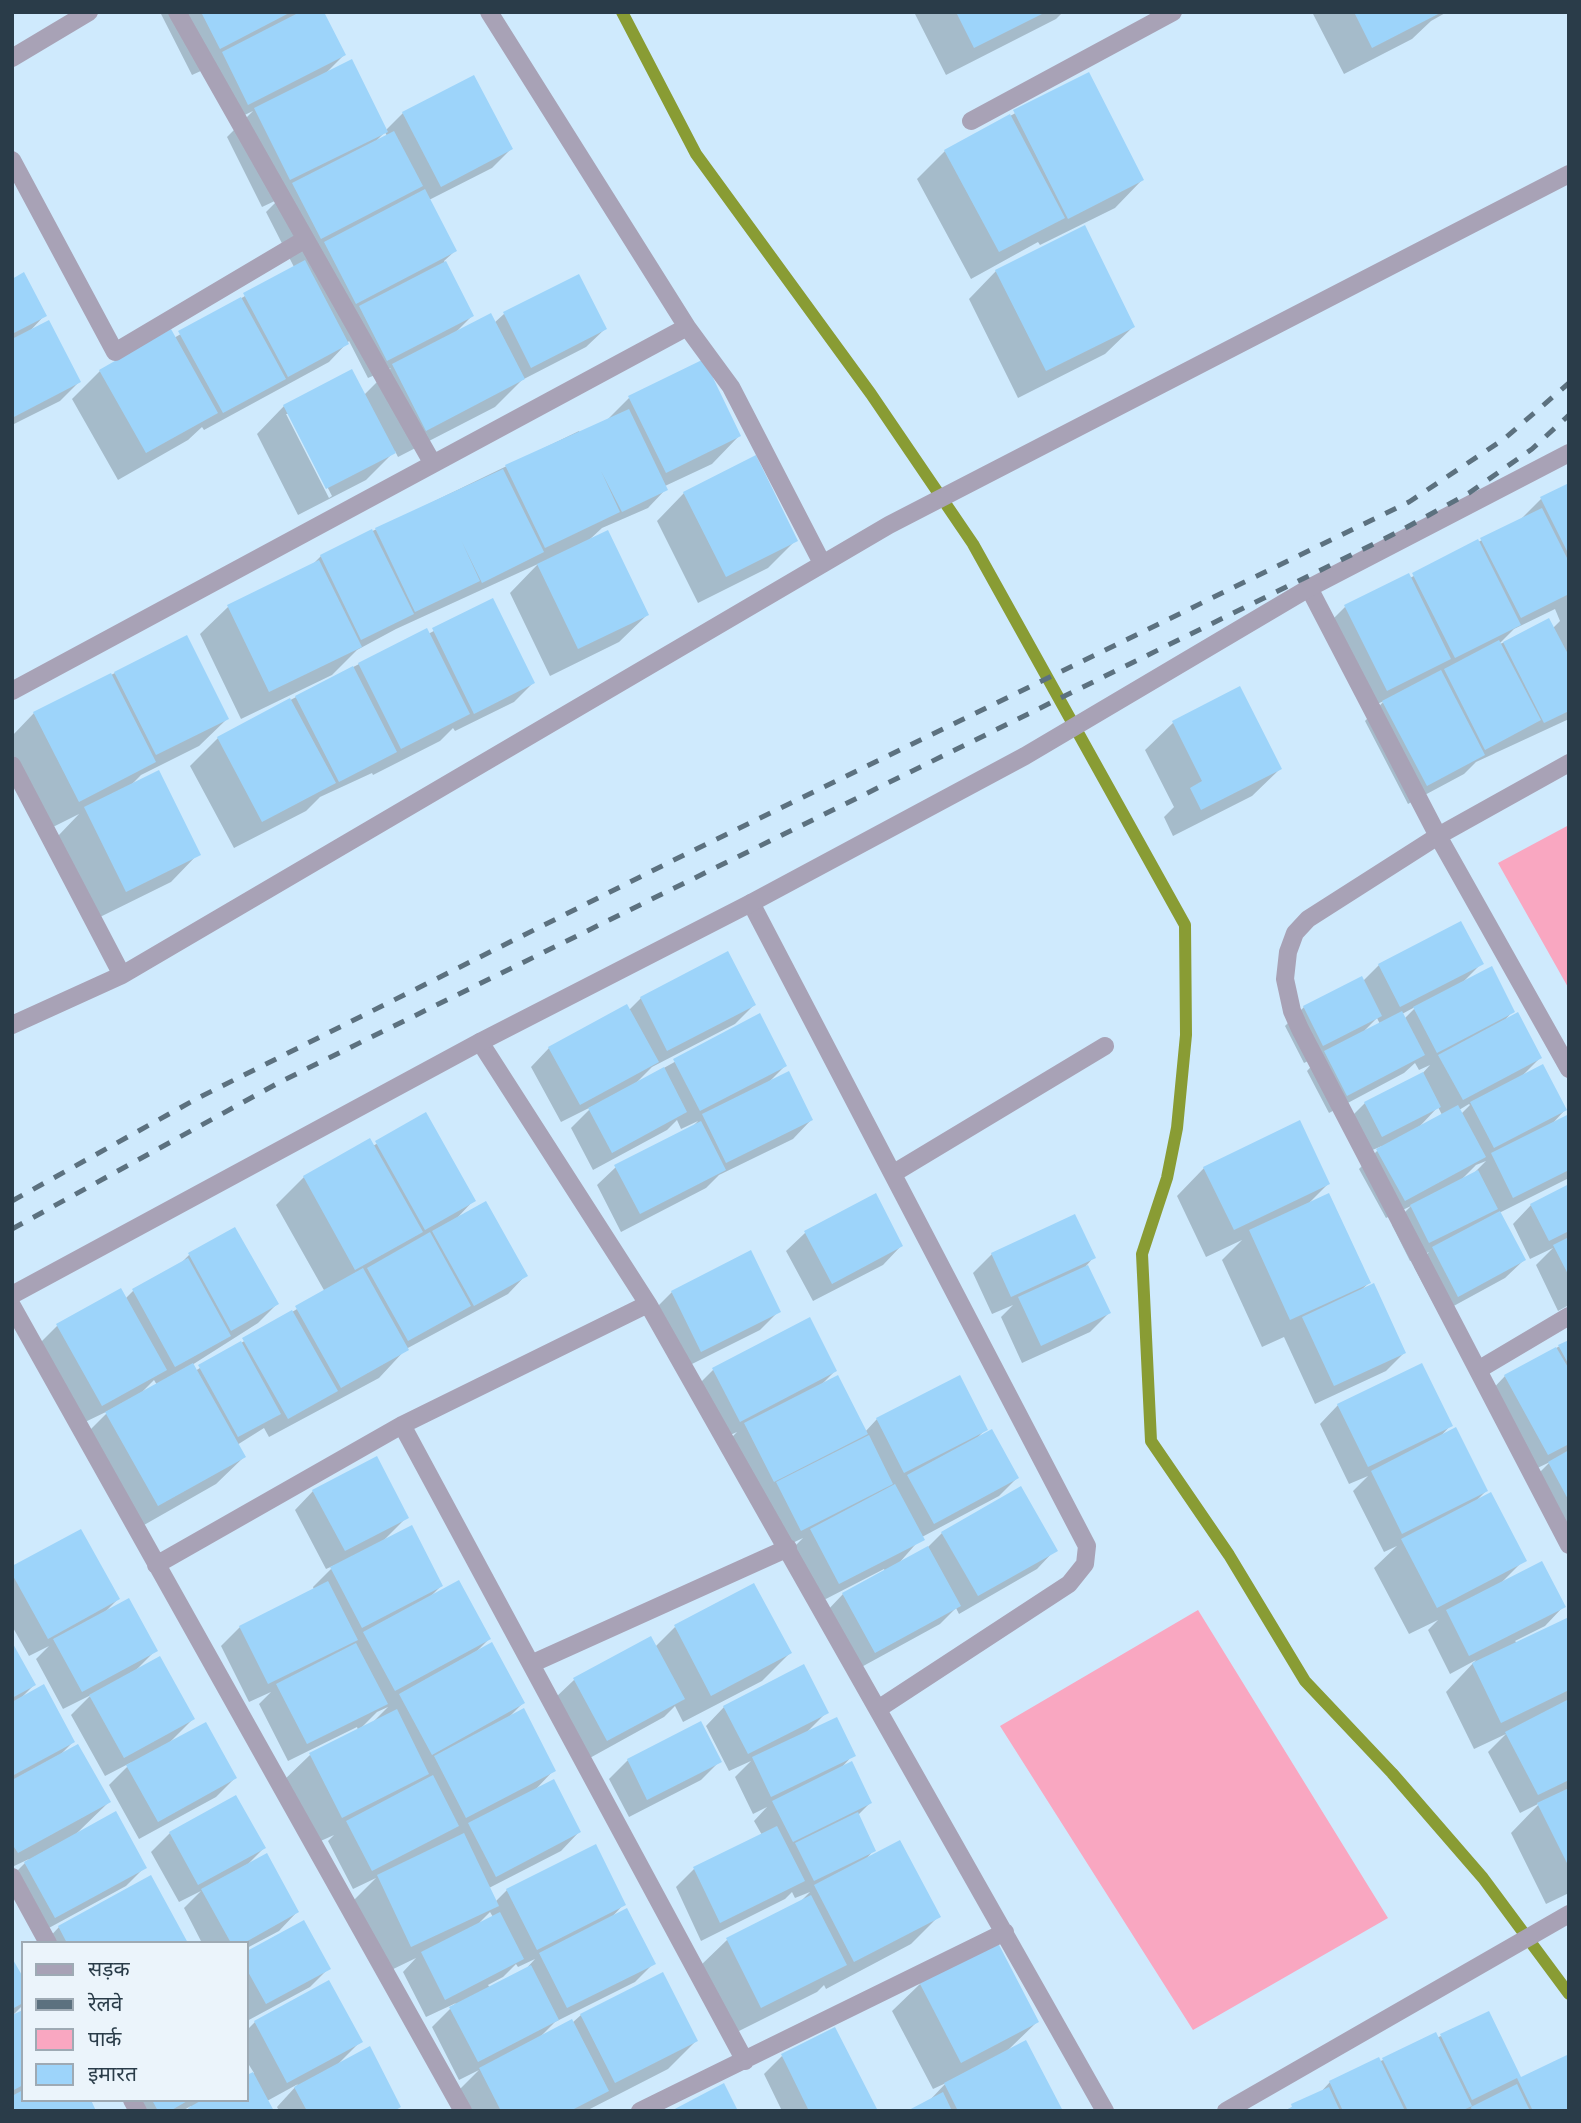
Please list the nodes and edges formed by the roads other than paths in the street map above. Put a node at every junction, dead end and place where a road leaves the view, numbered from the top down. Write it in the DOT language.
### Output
graph roads {
  1 [pos="89,12"];
  2 [pos="177,12"];
  3 [pos="489,12"];
  4 [pos="1173,12"];
  5 [pos="1153,17"];
  6 [pos="12,58"];
  7 [pos="971,121"];
  8 [pos="12,160"];
  9 [pos="1569,174"];
  10 [pos="304,240"];
  11 [pos="687,327"];
  12 [pos="1569,453"];
  13 [pos="433,464"];
  14 [pos="822,563"];
  15 [pos="1309,588"];
  16 [pos="12,691"];
  17 [pos="1569,763"];
  18 [pos="12,765"];
  19 [pos="1438,836"];
  20 [pos="751,904"];
  21 [pos="122,975"];
  22 [pos="12,1025"];
  23 [pos="480,1042"];
  24 [pos="1105,1046"];
  25 [pos="1569,1069"];
  26 [pos="894,1172"];
  27 [pos="12,1295"];
  28 [pos="648,1304"];
  29 [pos="12,1306"];
  30 [pos="1569,1316"];
  31 [pos="1478,1370"];
  32 [pos="402,1425"];
  33 [pos="1569,1545"];
  34 [pos="788,1548"];
  35 [pos="156,1565"];
  36 [pos="531,1664"];
  37 [pos="878,1709"];
  38 [pos="12,1877"];
  39 [pos="1569,1914"];
  40 [pos="1005,1932"];
  41 [pos="47,1941"];
  42 [pos="745,2060"];
  43 [pos="463,2111"];
  44 [pos="640,2111"];
  45 [pos="1105,2111"];
  46 [pos="1226,2111"];
  1 -- 6 [label="street"];
  2 -- 10 [label="street"];
  3 -- 11 [label="street"];
  4 -- 5 [label="street"];
  5 -- 7 [label="street"];
  8 -- 10 [label="street"];
  9 -- 14 [label="street"];
  10 -- 13 [label="street"];
  11 -- 13 [label="street"];
  11 -- 14 [label="street"];
  12 -- 15 [label="street"];
  13 -- 16 [label="street"];
  14 -- 21 [label="street"];
  15 -- 19 [label="street"];
  15 -- 20 [label="street"];
  17 -- 19 [label="street"];
  18 -- 21 [label="street"];
  19 -- 25 [label="street"];
  19 -- 31 [label="street"];
  20 -- 23 [label="street"];
  20 -- 26 [label="street"];
  21 -- 22 [label="street"];
  23 -- 27 [label="street"];
  23 -- 28 [label="street"];
  24 -- 26 [label="street"];
  26 -- 37 [label="street"];
  28 -- 32 [label="street"];
  28 -- 34 [label="street"];
  29 -- 35 [label="street"];
  30 -- 31 [label="street"];
  31 -- 33 [label="street"];
  32 -- 35 [label="street"];
  32 -- 36 [label="street"];
  34 -- 36 [label="street"];
  34 -- 37 [label="street"];
  35 -- 43 [label="street"];
  36 -- 42 [label="street"];
  37 -- 40 [label="street"];
  38 -- 41 [label="street"];
  39 -- 46 [label="street"];
  40 -- 42 [label="street"];
  40 -- 45 [label="street"];
  42 -- 44 [label="street"];
}
